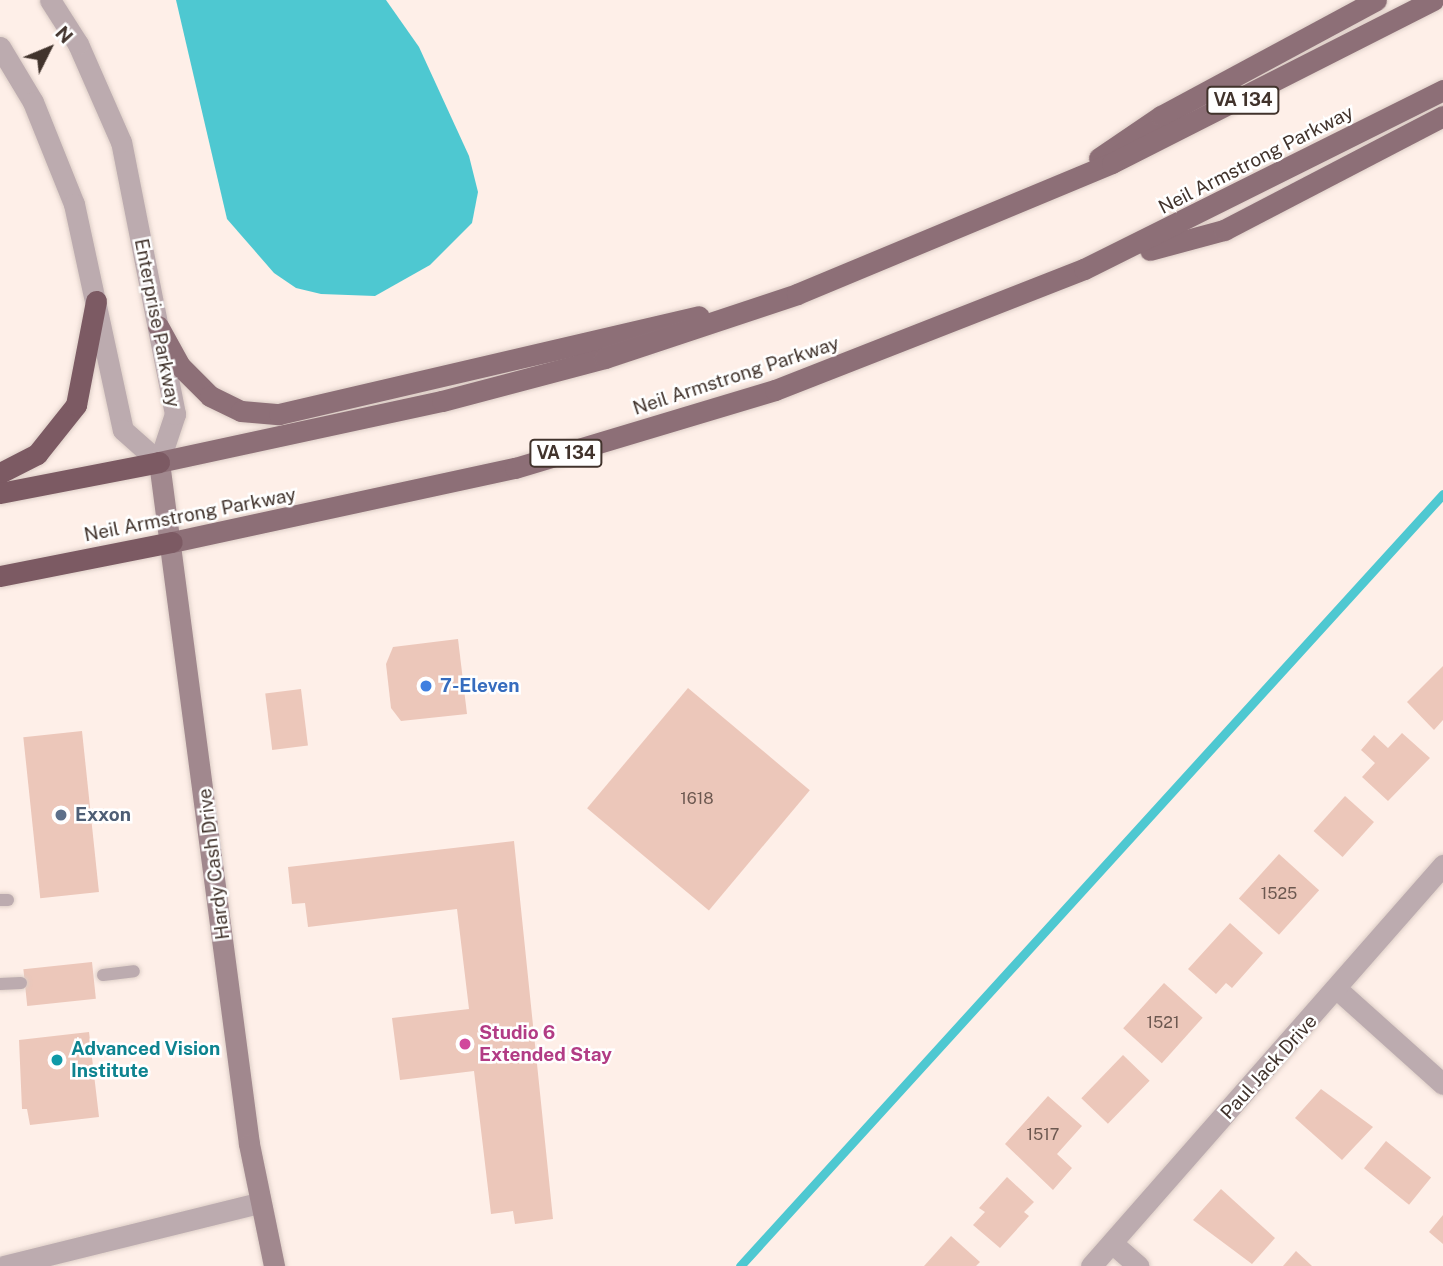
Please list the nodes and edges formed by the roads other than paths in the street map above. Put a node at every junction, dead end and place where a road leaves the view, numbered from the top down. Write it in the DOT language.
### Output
graph roads {
  1 [pos="50,0"];
  2 [pos="1376,0"];
  3 [pos="1433,0"];
  4 [pos="0,47"];
  5 [pos="1443,90"];
  6 [pos="1443,116"];
  7 [pos="1050,192"];
  8 [pos="1084,269"];
  9 [pos="797,294"];
  10 [pos="96,301"];
  11 [pos="159,326"];
  12 [pos="159,462"];
  13 [pos="0,473"];
  14 [pos="0,493"];
  15 [pos="172,542"];
  16 [pos="0,576"];
  17 [pos="1443,865"];
  18 [pos="134,971"];
  19 [pos="103,975"];
  20 [pos="20,983"];
  21 [pos="0,984"];
  22 [pos="1338,989"];
  23 [pos="1443,1084"];
  24 [pos="259,1203"];
  25 [pos="1112,1243"];
  26 [pos="4,1266"];
  27 [pos="274,1266"];
  28 [pos="1091,1266"];
  29 [pos="1138,1266"];
  1 -- 11 [label="street, Enterprise Parkway"];
  2 -- 7 [label="main road"];
  3 -- 7 [label="main road, VA 134"];
  4 -- 10 [label="street"];
  5 -- 8 [label="main road, Neil Armstrong Parkway / VA 134"];
  6 -- 8 [label="main road"];
  7 -- 9 [label="main road, VA 134"];
  8 -- 15 [label="main road, Neil Armstrong Parkway / VA 134"];
  9 -- 11 [label="main road"];
  9 -- 12 [label="main road, VA 134"];
  10 -- 12 [label="street"];
  10 -- 13 [label="highway"];
  11 -- 12 [label="street, Enterprise Parkway"];
  12 -- 14 [label="highway, VA 134"];
  12 -- 15 [label="street, Hardy Cash Drive"];
  15 -- 16 [label="highway, Neil Armstrong Parkway / VA 134"];
  15 -- 24 [label="street, Hardy Cash Drive"];
  17 -- 22 [label="street, Paul Jack Drive"];
  18 -- 19 [label="lane"];
  20 -- 21 [label="lane"];
  22 -- 23 [label="street"];
  22 -- 25 [label="street, Paul Jack Drive"];
  24 -- 26 [label="street"];
  24 -- 27 [label="street, Hardy Cash Drive"];
  25 -- 28 [label="street, Paul Jack Drive"];
  25 -- 29 [label="street"];
}
